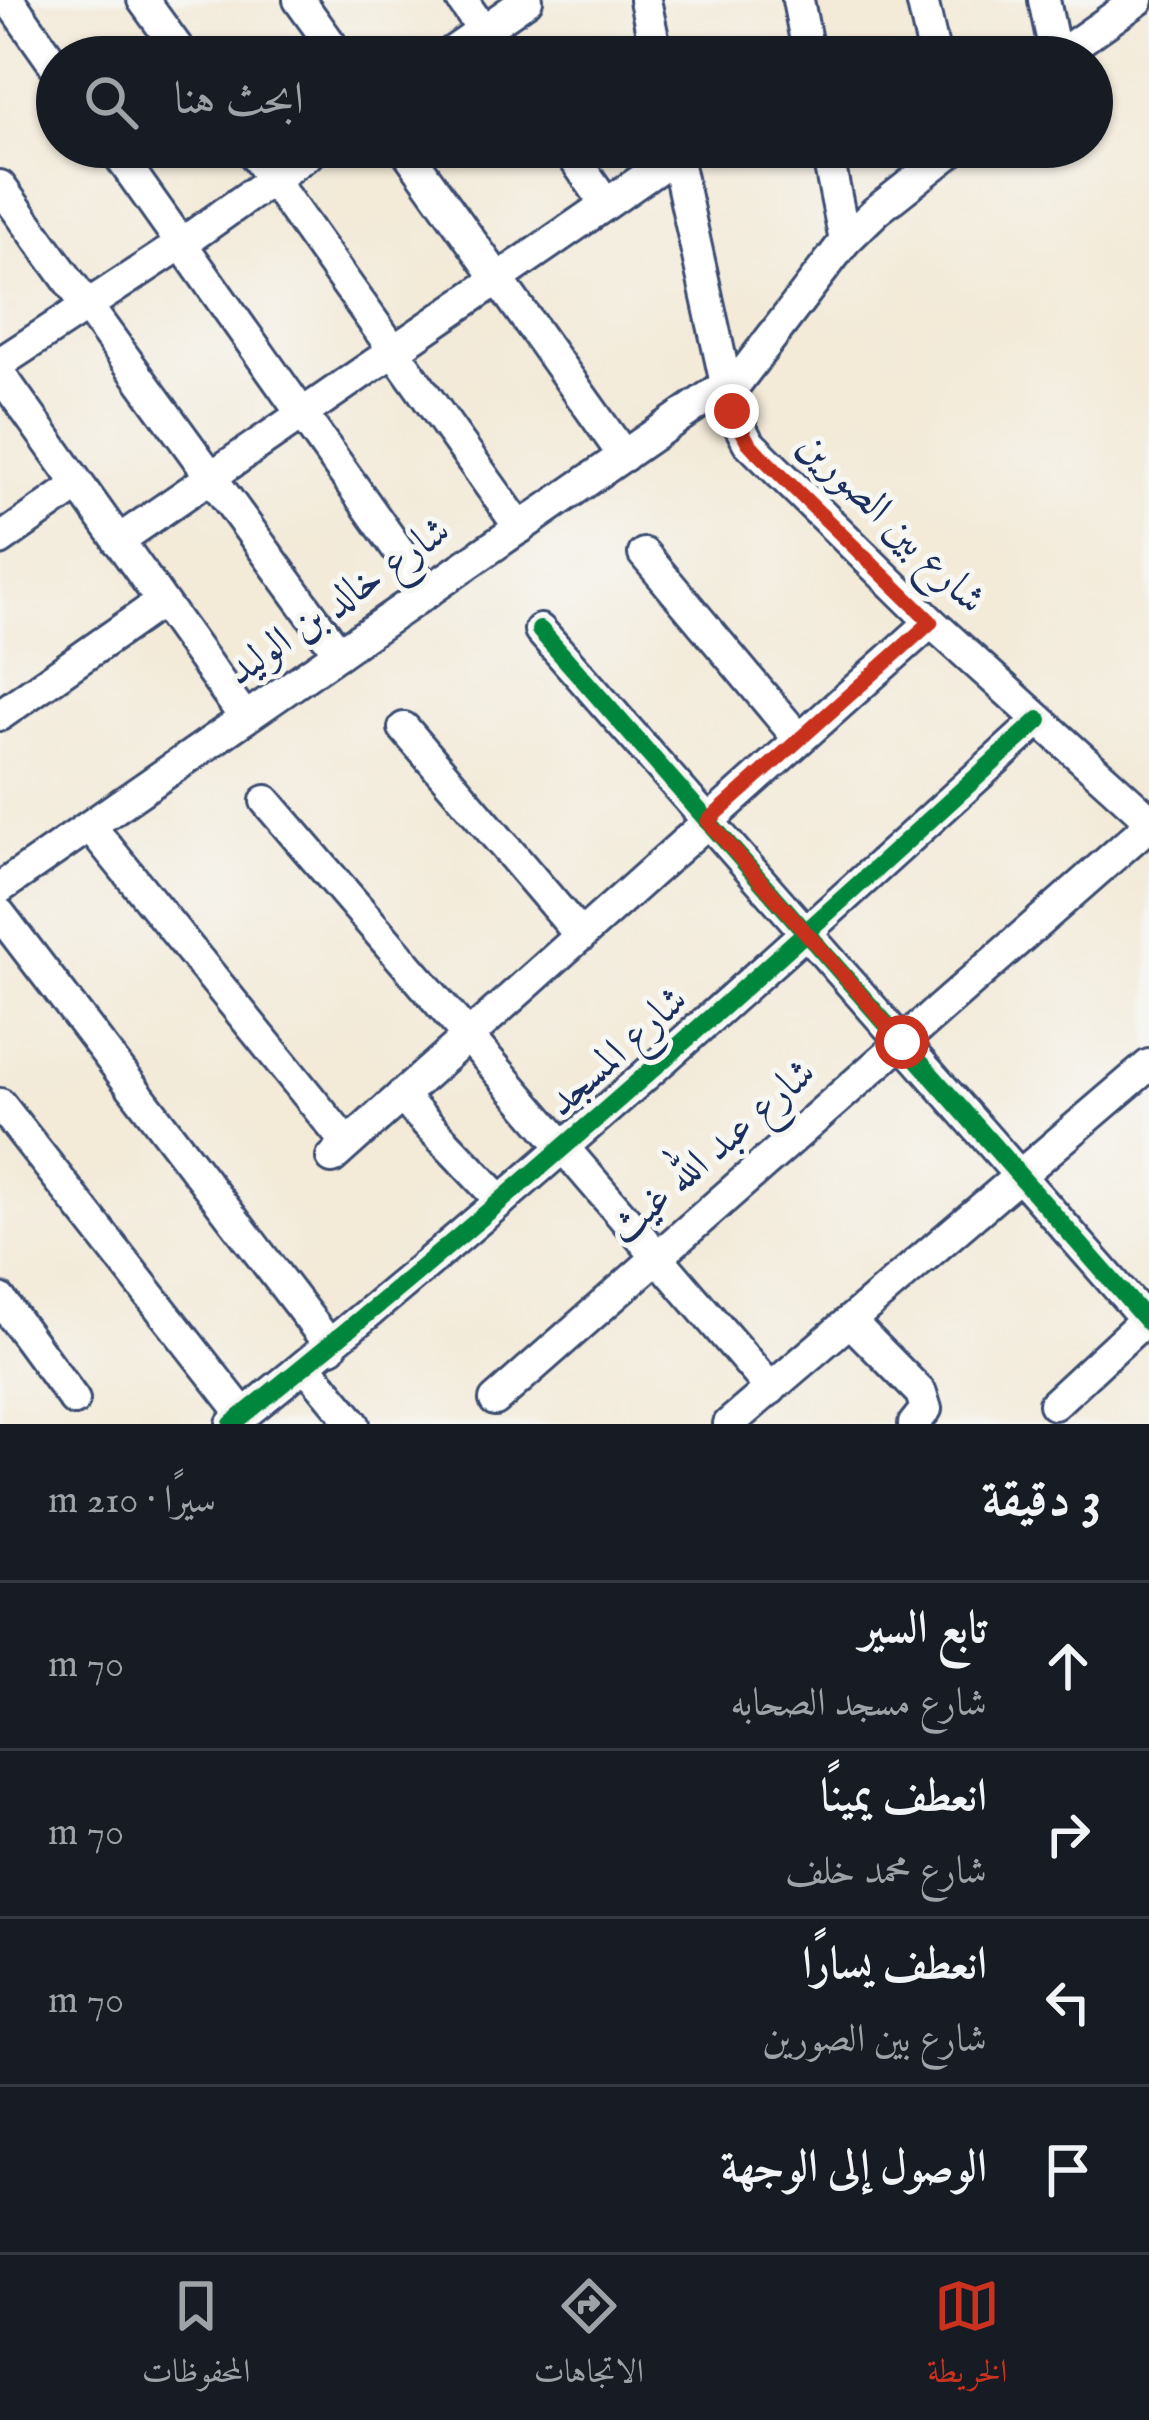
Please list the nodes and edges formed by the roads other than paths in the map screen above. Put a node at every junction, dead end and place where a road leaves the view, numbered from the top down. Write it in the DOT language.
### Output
graph roads {
  1 [pos="10,0"];
  2 [pos="143,0"];
  3 [pos="299,0"];
  4 [pos="462,0"];
  5 [pos="526,0"];
  6 [pos="645,0"];
  7 [pos="798,0"];
  8 [pos="922,0"];
  9 [pos="1044,0"];
  10 [pos="1138,0"];
  11 [pos="482,30"];
  12 [pos="169,36"];
  13 [pos="325,36"];
  14 [pos="474,36"];
  15 [pos="486,36"];
  16 [pos="653,36"];
  17 [pos="805,36"];
  18 [pos="930,36"];
  19 [pos="1052,36"];
  20 [pos="1087,36"];
  21 [pos="36,38"];
  22 [pos="128,168"];
  23 [pos="264,168"];
  24 [pos="289,168"];
  25 [pos="419,168"];
  26 [pos="581,168"];
  27 [pos="653,168"];
  28 [pos="679,168"];
  29 [pos="830,168"];
  30 [pos="930,168"];
  31 [pos="272,180"];
  32 [pos="0,186"];
  33 [pos="606,204"];
  34 [pos="844,241"];
  35 [pos="181,244"];
  36 [pos="498,278"];
  37 [pos="88,305"];
  38 [pos="393,352"];
  39 [pos="0,363"];
  40 [pos="0,374"];
  41 [pos="727,389"];
  42 [pos="303,414"];
  43 [pos="624,456"];
  44 [pos="212,477"];
  45 [pos="78,485"];
  46 [pos="520,528"];
  47 [pos="0,540"];
  48 [pos="118,541"];
  49 [pos="644,554"];
  50 [pos="428,592"];
  51 [pos="161,602"];
  52 [pos="931,622"];
  53 [pos="539,630"];
  54 [pos="339,653"];
  55 [pos="0,715"];
  56 [pos="245,718"];
  57 [pos="1039,720"];
  58 [pos="404,728"];
  59 [pos="800,739"];
  60 [pos="266,801"];
  61 [pos="708,821"];
  62 [pos="1149,822"];
  63 [pos="90,826"];
  64 [pos="0,888"];
  65 [pos="0,914"];
  66 [pos="807,932"];
  67 [pos="581,936"];
  68 [pos="467,1036"];
  69 [pos="902,1042"];
  70 [pos="1149,1065"];
  71 [pos="401,1096"];
  72 [pos="0,1104"];
  73 [pos="564,1148"];
  74 [pos="1021,1175"];
  75 [pos="501,1202"];
  76 [pos="658,1257"];
  77 [pos="0,1299"];
  78 [pos="1148,1319"];
  79 [pos="850,1321"];
  80 [pos="318,1357"];
  81 [pos="771,1389"];
  82 [pos="74,1400"];
  83 [pos="495,1400"];
  84 [pos="1054,1404"];
  85 [pos="238,1419"];
  86 [pos="354,1424"];
  87 [pos="729,1424"];
  88 [pos="914,1424"];
  1 -- 21 [label="street"];
  2 -- 12 [label="street"];
  3 -- 13 [label="street"];
  4 -- 11 [label="street"];
  5 -- 11 [label="street"];
  6 -- 16 [label="street"];
  7 -- 17 [label="street"];
  8 -- 18 [label="street"];
  9 -- 19 [label="street"];
  10 -- 20 [label="street"];
  11 -- 14 [label="street"];
  11 -- 15 [label="street"];
  22 -- 35 [label="street"];
  23 -- 31 [label="street"];
  24 -- 31 [label="street"];
  25 -- 36 [label="street"];
  26 -- 33 [label="street"];
  27 -- 33 [label="street"];
  28 -- 41 [label="street, شارع بين الصورين"];
  29 -- 34 [label="street"];
  30 -- 34 [label="street, شارع خالد بن الوليد"];
  31 -- 35 [label="street"];
  31 -- 38 [label="street"];
  32 -- 37 [label="street"];
  33 -- 36 [label="street"];
  34 -- 41 [label="street, شارع خالد بن الوليد"];
  35 -- 37 [label="street"];
  35 -- 42 [label="street"];
  36 -- 38 [label="street"];
  36 -- 43 [label="street"];
  37 -- 39 [label="street"];
  37 -- 44 [label="street"];
  38 -- 42 [label="street"];
  38 -- 46 [label="street"];
  40 -- 45 [label="street"];
  41 -- 43 [label="street, شارع خالد بن الوليد"];
  41 -- 52 [label="street, شارع بين الصورين"];
  42 -- 44 [label="street"];
  42 -- 50 [label="street"];
  43 -- 46 [label="street, شارع خالد بن الوليد"];
  44 -- 48 [label="street"];
  44 -- 54 [label="street"];
  45 -- 47 [label="street"];
  45 -- 48 [label="street"];
  46 -- 50 [label="street, شارع خالد بن الوليد"];
  48 -- 51 [label="street"];
  49 -- 59 [label="street"];
  50 -- 54 [label="street, شارع خالد بن الوليد"];
  51 -- 55 [label="street"];
  51 -- 56 [label="street"];
  52 -- 57 [label="street, شارع بين الصورين"];
  52 -- 59 [label="street"];
  53 -- 61 [label="street"];
  54 -- 56 [label="street, شارع خالد بن الوليد"];
  56 -- 63 [label="street, شارع خالد بن الوليد"];
  57 -- 62 [label="street, شارع بين الصورين"];
  57 -- 66 [label="street, شارع المسجد"];
  58 -- 67 [label="street"];
  59 -- 61 [label="street"];
  60 -- 68 [label="street"];
  61 -- 66 [label="street"];
  61 -- 67 [label="street"];
  62 -- 69 [label="street, شارع عبد الله غيث"];
  63 -- 64 [label="street, شارع خالد بن الوليد"];
  63 -- 71 [label="street"];
  65 -- 80 [label="street"];
  66 -- 69 [label="street"];
  66 -- 73 [label="street, شارع المسجد"];
  67 -- 68 [label="street"];
  68 -- 71 [label="street"];
  68 -- 73 [label="street"];
  69 -- 74 [label="street"];
  69 -- 76 [label="street, شارع عبد الله غيث"];
  70 -- 74 [label="street"];
  71 -- 75 [label="street"];
  72 -- 85 [label="street"];
  73 -- 75 [label="street, شارع المسجد"];
  73 -- 76 [label="street"];
  74 -- 78 [label="street"];
  74 -- 79 [label="street"];
  75 -- 80 [label="street, شارع المسجد"];
  76 -- 81 [label="street"];
  76 -- 83 [label="street, شارع عبد الله غيث"];
  77 -- 82 [label="street"];
  78 -- 84 [label="street"];
  79 -- 81 [label="street"];
  79 -- 88 [label="street"];
  80 -- 85 [label="street, شارع المسجد"];
  80 -- 86 [label="street"];
  81 -- 87 [label="street"];
}
